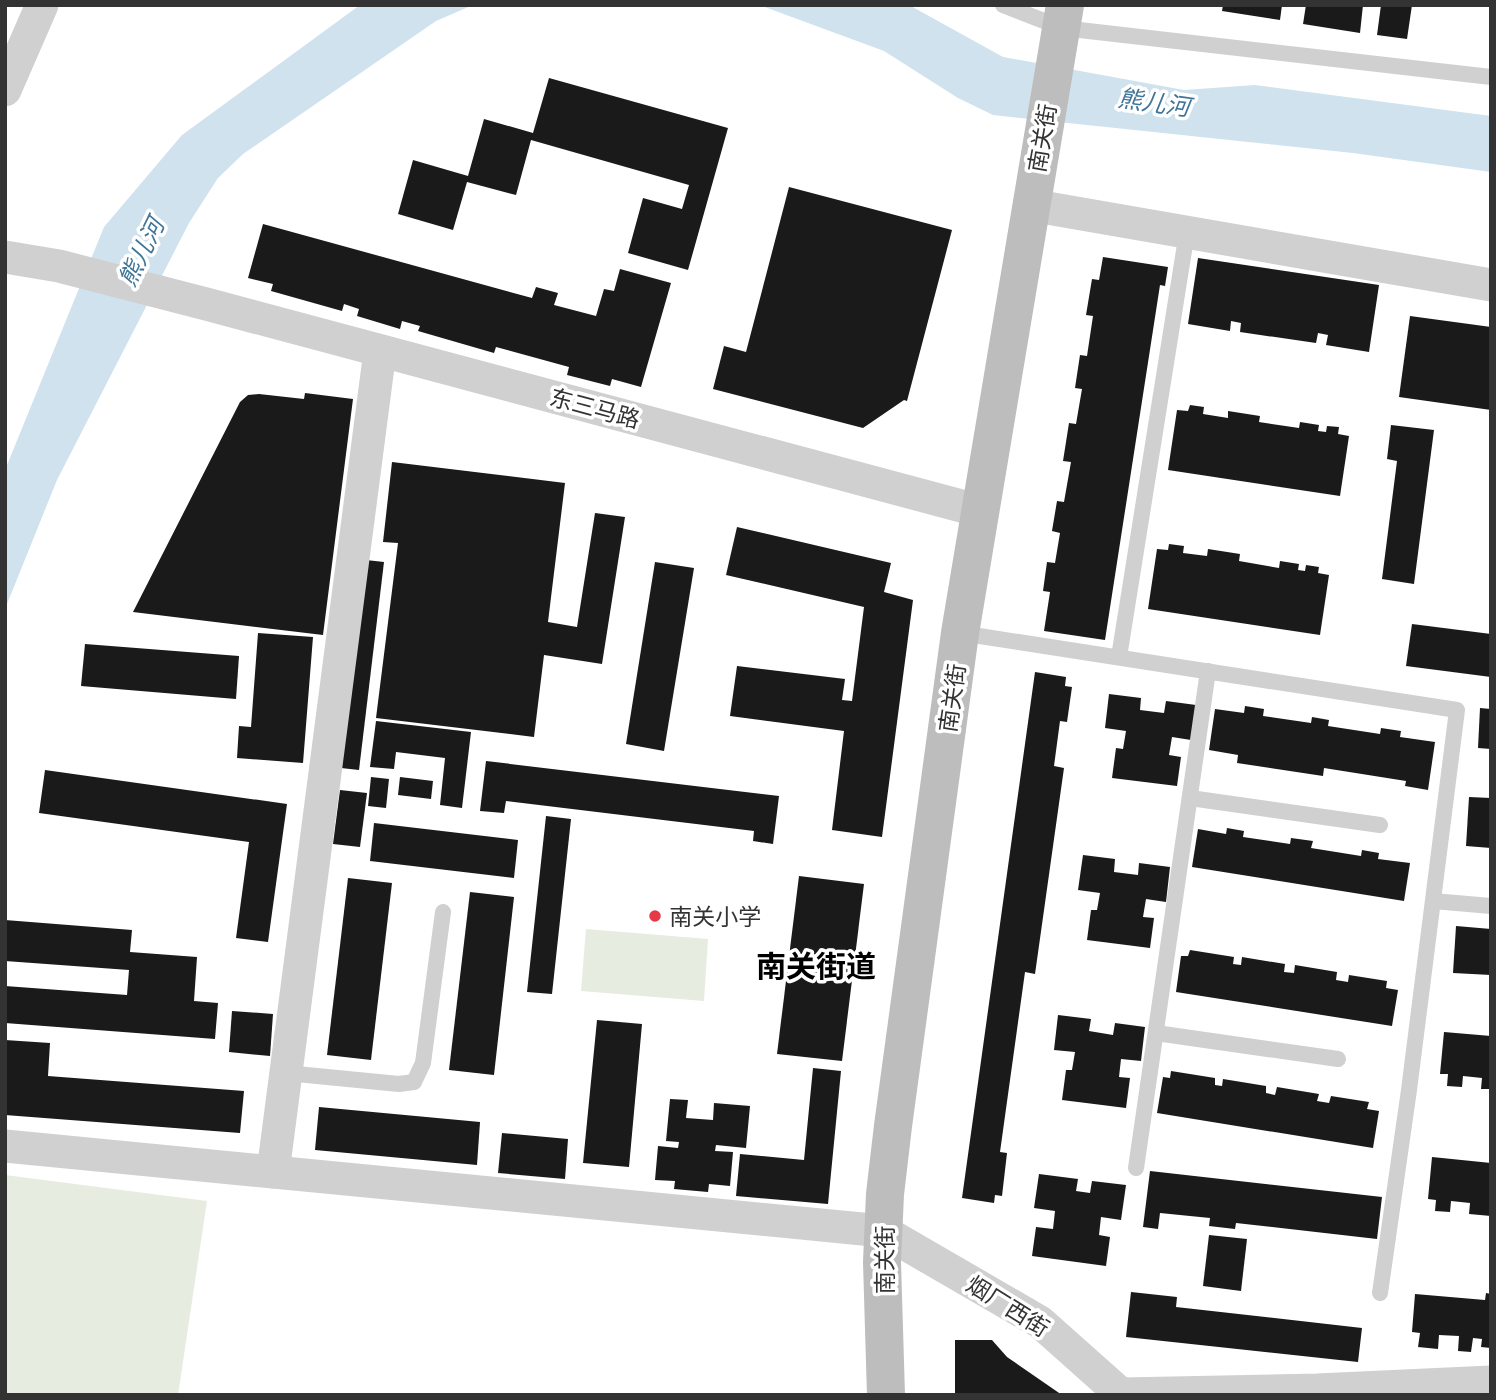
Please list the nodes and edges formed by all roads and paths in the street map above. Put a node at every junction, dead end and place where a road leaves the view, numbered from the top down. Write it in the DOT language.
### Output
graph roads {
  1 [pos="42,5"];
  2 [pos="1003,5"];
  3 [pos="1062,29"];
  4 [pos="1491,77"];
  5 [pos="5,90"];
  6 [pos="1030,205"];
  7 [pos="1187,232"];
  8 [pos="5,257"];
  9 [pos="1491,285"];
  10 [pos="380,351"];
  11 [pos="980,511"];
  12 [pos="960,633"];
  13 [pos="1119,657"];
  14 [pos="1208,671"];
  15 [pos="1190,798"];
  16 [pos="1380,825"];
  17 [pos="1433,901"];
  18 [pos="1491,906"];
  19 [pos="443,912"];
  20 [pos="1156,1033"];
  21 [pos="1338,1059"];
  22 [pos="286,1073"];
  23 [pos="5,1146"];
  24 [pos="1136,1168"];
  25 [pos="273,1172"];
  26 [pos="883,1231"];
  27 [pos="1380,1293"];
  28 [pos="1491,1381"];
  29 [pos="886,1395"];
  30 [pos="1122,1395"];
  1 -- 5 [label="street"];
  2 -- 3 [label="lane"];
  3 -- 4 [label="lane"];
  3 -- 6 [label="street, 南关街"];
  6 -- 7 [label="street"];
  6 -- 11 [label="street, 南关街"];
  7 -- 9 [label="street"];
  7 -- 13 [label="lane"];
  8 -- 10 [label="street, 东三马路"];
  10 -- 11 [label="street, 东三马路"];
  10 -- 22 [label="street"];
  11 -- 12 [label="street, 南关街"];
  12 -- 13 [label="lane"];
  12 -- 26 [label="street, 南关街"];
  13 -- 14 [label="lane"];
  14 -- 15 [label="lane"];
  14 -- 17 [label="lane"];
  15 -- 16 [label="lane"];
  15 -- 20 [label="lane"];
  17 -- 18 [label="lane"];
  17 -- 27 [label="lane"];
  19 -- 22 [label="lane"];
  20 -- 21 [label="lane"];
  20 -- 24 [label="lane"];
  22 -- 25 [label="street"];
  23 -- 25 [label="street"];
  25 -- 26 [label="street"];
  26 -- 29 [label="street, 南关街"];
  26 -- 30 [label="street, 烟厂西街"];
  28 -- 30 [label="street"];
}
